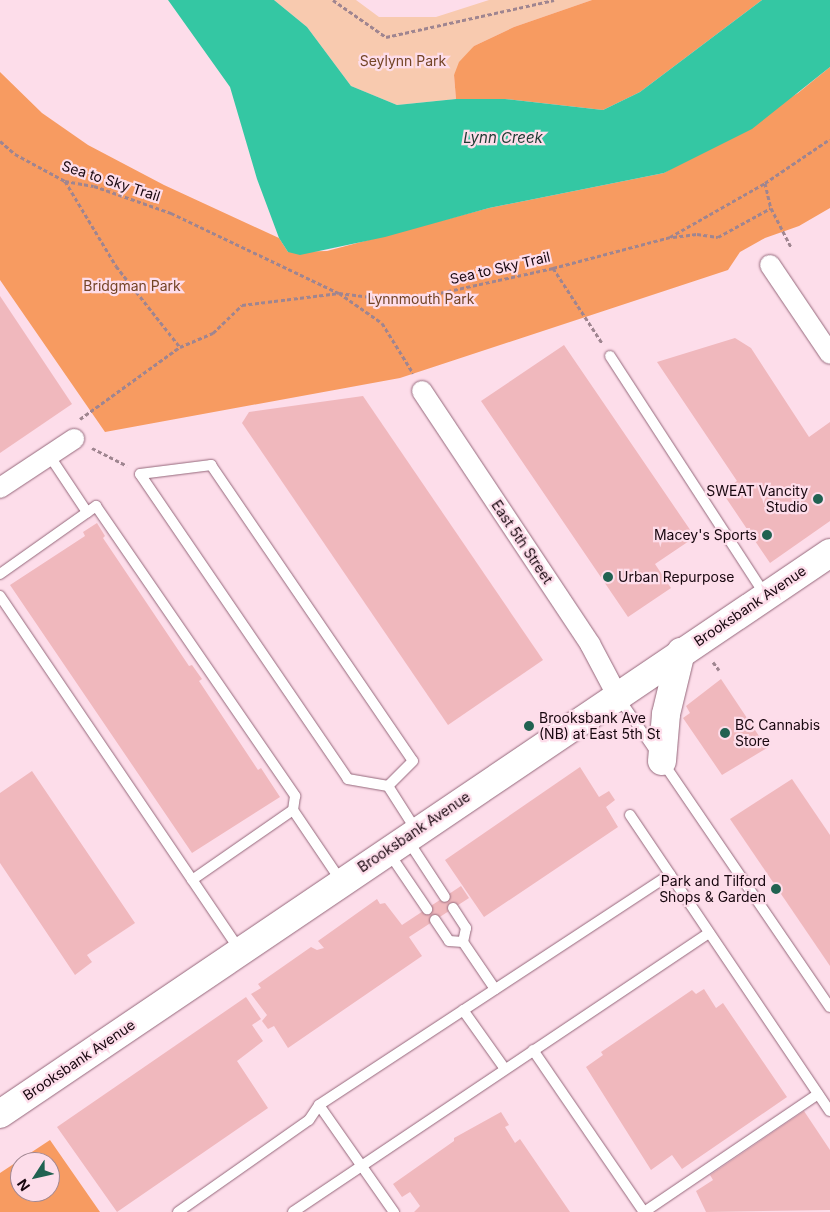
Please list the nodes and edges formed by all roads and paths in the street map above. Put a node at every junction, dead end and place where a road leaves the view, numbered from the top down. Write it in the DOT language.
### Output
graph roads {
  1 [pos="333,0"];
  2 [pos="554,0"];
  3 [pos="830,139"];
  4 [pos="0,141"];
  5 [pos="65,181"];
  6 [pos="765,182"];
  7 [pos="771,208"];
  8 [pos="670,237"];
  9 [pos="791,248"];
  10 [pos="770,265"];
  11 [pos="552,268"];
  12 [pos="339,293"];
  13 [pos="180,347"];
  14 [pos="830,354"];
  15 [pos="610,356"];
  16 [pos="409,368"];
  17 [pos="422,391"];
  18 [pos="74,439"];
  19 [pos="49,455"];
  20 [pos="140,474"];
  21 [pos="0,488"];
  22 [pos="87,512"];
  23 [pos="830,553"];
  24 [pos="0,574"];
  25 [pos="0,596"];
  26 [pos="765,596"];
  27 [pos="681,652"];
  28 [pos="713,662"];
  29 [pos="719,670"];
  30 [pos="617,695"];
  31 [pos="662,761"];
  32 [pos="388,786"];
  33 [pos="293,810"];
  34 [pos="630,815"];
  35 [pos="403,839"];
  36 [pos="670,874"];
  37 [pos="192,880"];
  38 [pos="341,881"];
  39 [pos="445,897"];
  40 [pos="453,908"];
  41 [pos="427,909"];
  42 [pos="435,920"];
  43 [pos="710,933"];
  44 [pos="463,942"];
  45 [pos="240,950"];
  46 [pos="496,989"];
  47 [pos="830,1007"];
  48 [pos="463,1010"];
  49 [pos="533,1050"];
  50 [pos="505,1069"];
  51 [pos="818,1094"];
  52 [pos="319,1104"];
  53 [pos="830,1111"];
  54 [pos="0,1114"];
  55 [pos="361,1165"];
  56 [pos="178,1212"];
  57 [pos="293,1212"];
  58 [pos="394,1212"];
  59 [pos="644,1212"];
  1 -- 2 [label="path"];
  3 -- 6 [label="path, Sea to Sky Trail"];
  4 -- 5 [label="path, Sea to Sky Trail"];
  5 -- 12 [label="path, Sea to Sky Trail"];
  5 -- 13 [label="path"];
  6 -- 7 [label="path"];
  6 -- 8 [label="path, Sea to Sky Trail"];
  7 -- 8 [label="path"];
  7 -- 9 [label="path"];
  8 -- 11 [label="path, Sea to Sky Trail"];
  10 -- 14 [label="street"];
  11 -- 12 [label="path, Sea to Sky Trail"];
  11 -- 15 [label="path"];
  12 -- 13 [label="path"];
  12 -- 16 [label="path"];
  13 -- 18 [label="path"];
  15 -- 26 [label="lane"];
  17 -- 30 [label="street, East 5th Street"];
  18 -- 19 [label="street"];
  18 -- 20 [label="path"];
  19 -- 21 [label="street"];
  19 -- 22 [label="lane"];
  20 -- 32 [label="lane"];
  20 -- 32 [label="lane"];
  22 -- 24 [label="lane"];
  22 -- 33 [label="lane"];
  23 -- 26 [label="main road, Brooksbank Avenue"];
  25 -- 37 [label="lane"];
  26 -- 27 [label="main road, Brooksbank Avenue"];
  27 -- 30 [label="main road, Brooksbank Avenue"];
  27 -- 31 [label="main road"];
  28 -- 29 [label="path"];
  30 -- 31 [label="lane"];
  30 -- 35 [label="main road, Brooksbank Avenue"];
  31 -- 47 [label="lane"];
  32 -- 35 [label="lane"];
  33 -- 37 [label="lane"];
  33 -- 38 [label="lane"];
  34 -- 36 [label="lane"];
  35 -- 38 [label="main road, Brooksbank Avenue"];
  35 -- 39 [label="lane"];
  35 -- 41 [label="lane"];
  36 -- 43 [label="lane"];
  36 -- 46 [label="lane"];
  37 -- 45 [label="lane"];
  38 -- 45 [label="main road, Brooksbank Avenue"];
  40 -- 44 [label="lane"];
  42 -- 44 [label="lane"];
  43 -- 49 [label="lane"];
  43 -- 51 [label="lane"];
  44 -- 46 [label="lane"];
  45 -- 54 [label="main road, Brooksbank Avenue"];
  46 -- 48 [label="lane"];
  48 -- 50 [label="lane"];
  48 -- 52 [label="lane"];
  49 -- 50 [label="lane"];
  49 -- 59 [label="lane"];
  50 -- 55 [label="lane"];
  51 -- 53 [label="lane"];
  51 -- 59 [label="lane"];
  52 -- 55 [label="lane"];
  52 -- 56 [label="lane"];
  55 -- 57 [label="lane"];
  55 -- 58 [label="lane"];
}
